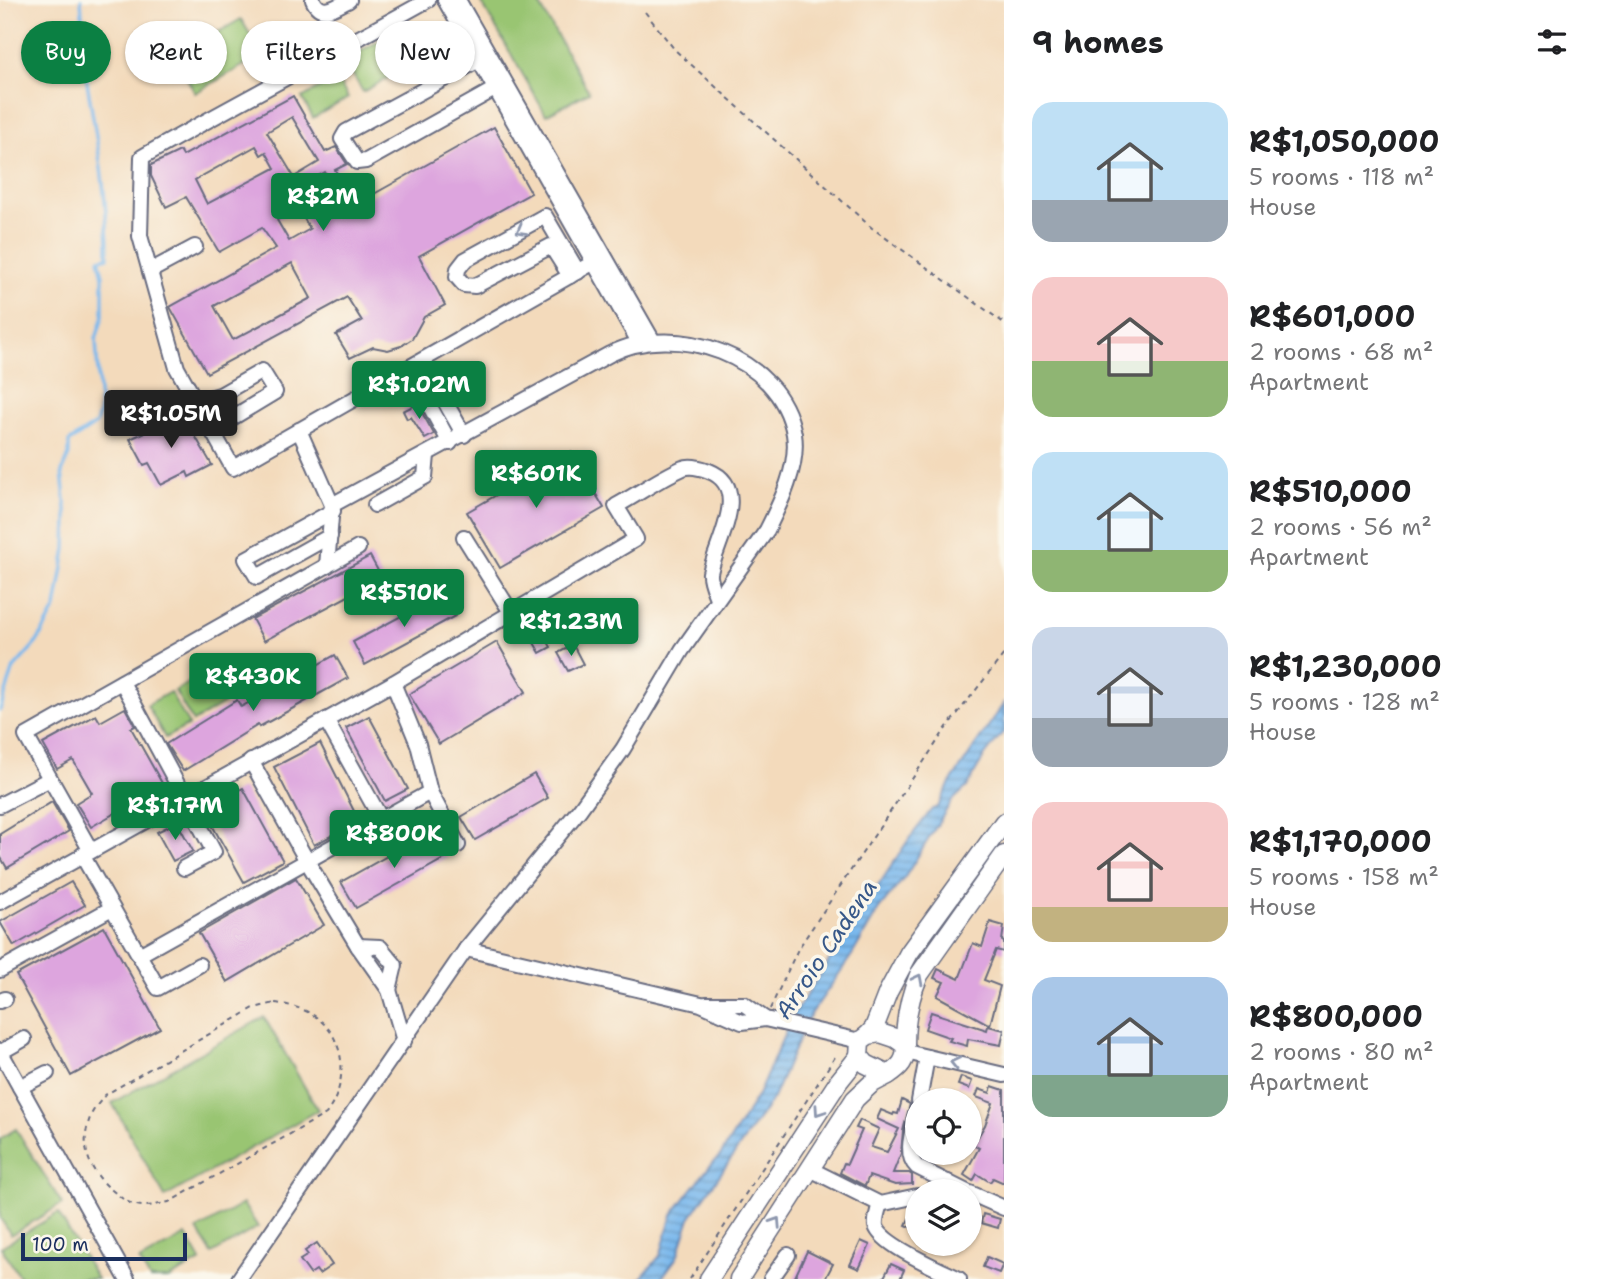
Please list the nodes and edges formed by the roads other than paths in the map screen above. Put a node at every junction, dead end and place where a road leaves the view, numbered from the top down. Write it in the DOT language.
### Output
graph roads {
  1 [pos="313,0"];
  2 [pos="349,0"];
  3 [pos="428,0"];
  4 [pos="445,0"];
  5 [pos="458,0"];
  6 [pos="484,57"];
  7 [pos="501,86"];
  8 [pos="195,247"];
  9 [pos="599,260"];
  10 [pos="150,271"];
  11 [pos="574,274"];
  12 [pos="646,342"];
  13 [pos="415,364"];
  14 [pos="195,402"];
  15 [pos="212,430"];
  16 [pos="299,430"];
  17 [pos="464,435"];
  18 [pos="450,443"];
  19 [pos="427,455"];
  20 [pos="375,505"];
  21 [pos="332,508"];
  22 [pos="330,536"];
  23 [pos="464,537"];
  24 [pos="358,548"];
  25 [pos="327,566"];
  26 [pos="717,598"];
  27 [pos="512,614"];
  28 [pos="524,633"];
  29 [pos="121,682"];
  30 [pos="393,683"];
  31 [pos="326,720"];
  32 [pos="251,761"];
  33 [pos="50,779"];
  34 [pos="430,792"];
  35 [pos="185,798"];
  36 [pos="0,805"];
  37 [pos="381,819"];
  38 [pos="1004,822"];
  39 [pos="458,845"];
  40 [pos="87,853"];
  41 [pos="1004,855"];
  42 [pos="307,861"];
  43 [pos="184,868"];
  44 [pos="998,874"];
  45 [pos="0,902"];
  46 [pos="112,908"];
  47 [pos="466,949"];
  48 [pos="139,955"];
  49 [pos="199,965"];
  50 [pos="0,970"];
  51 [pos="24,1040"];
  52 [pos="404,1041"];
  53 [pos="862,1044"];
  54 [pos="906,1049"];
  55 [pos="0,1051"];
  56 [pos="927,1057"];
  57 [pos="47,1073"];
  58 [pos="1004,1074"];
  59 [pos="888,1075"];
  60 [pos="20,1087"];
  61 [pos="921,1088"];
  62 [pos="915,1165"];
  63 [pos="810,1169"];
  64 [pos="942,1179"];
  65 [pos="982,1198"];
  66 [pos="905,1199"];
  67 [pos="880,1204"];
  68 [pos="1004,1208"];
  69 [pos="788,1255"];
  70 [pos="127,1279"];
  71 [pos="239,1279"];
  72 [pos="709,1279"];
  73 [pos="739,1279"];
  74 [pos="771,1279"];
  75 [pos="959,1279"];
  1 -- 2 [label="street"];
  3 -- 10 [label="street"];
  4 -- 6 [label="street"];
  5 -- 6 [label="street"];
  6 -- 7 [label="street"];
  6 -- 7 [label="street"];
  7 -- 9 [label="street"];
  8 -- 10 [label="street"];
  9 -- 11 [label="street"];
  9 -- 12 [label="street"];
  10 -- 14 [label="street"];
  11 -- 11 [label="street, one-way"];
  11 -- 13 [label="street"];
  12 -- 17 [label="street"];
  12 -- 26 [label="street"];
  13 -- 16 [label="street"];
  13 -- 17 [label="street"];
  13 -- 18 [label="street"];
  14 -- 15 [label="street"];
  14 -- 15 [label="street"];
  15 -- 16 [label="street"];
  16 -- 21 [label="street"];
  17 -- 18 [label="street"];
  18 -- 19 [label="street"];
  19 -- 20 [label="street"];
  19 -- 21 [label="street"];
  21 -- 22 [label="street"];
  21 -- 22 [label="street"];
  22 -- 25 [label="street"];
  23 -- 27 [label="street"];
  24 -- 25 [label="street"];
  25 -- 29 [label="street"];
  26 -- 27 [label="street"];
  26 -- 47 [label="street"];
  27 -- 28 [label="street"];
  27 -- 30 [label="street"];
  29 -- 33 [label="street"];
  29 -- 35 [label="street"];
  30 -- 31 [label="street"];
  30 -- 34 [label="street"];
  31 -- 32 [label="street"];
  31 -- 37 [label="street"];
  32 -- 35 [label="street"];
  32 -- 42 [label="street"];
  33 -- 36 [label="street"];
  33 -- 40 [label="street"];
  34 -- 37 [label="street"];
  34 -- 39 [label="street"];
  35 -- 40 [label="street"];
  35 -- 43 [label="street"];
  37 -- 42 [label="street"];
  38 -- 53 [label="main road"];
  40 -- 45 [label="street"];
  40 -- 46 [label="street"];
  41 -- 44 [label="main road"];
  42 -- 48 [label="street"];
  42 -- 52 [label="street"];
  54 -- 44 [label="main road, one-way"];
  46 -- 48 [label="street"];
  46 -- 50 [label="street"];
  47 -- 52 [label="street"];
  47 -- 53 [label="street"];
  48 -- 49 [label="street"];
  51 -- 55 [label="street"];
  52 -- 71 [label="street"];
  53 -- 54 [label="main road"];
  53 -- 59 [label="main road"];
  53 -- 72 [label="main road, one-way"];
  54 -- 56 [label="street"];
  54 -- 59 [label="main road"];
  55 -- 60 [label="street"];
  58 -- 56 [label="street, one-way"];
  56 -- 61 [label="street"];
  57 -- 60 [label="street"];
  59 -- 63 [label="main road"];
  60 -- 70 [label="street"];
  62 -- 64 [label="street"];
  63 -- 67 [label="street"];
  73 -- 63 [label="main road, one-way"];
  65 -- 68 [label="street"];
  66 -- 67 [label="street"];
  67 -- 75 [label="street"];
  69 -- 74 [label="street"];
}
